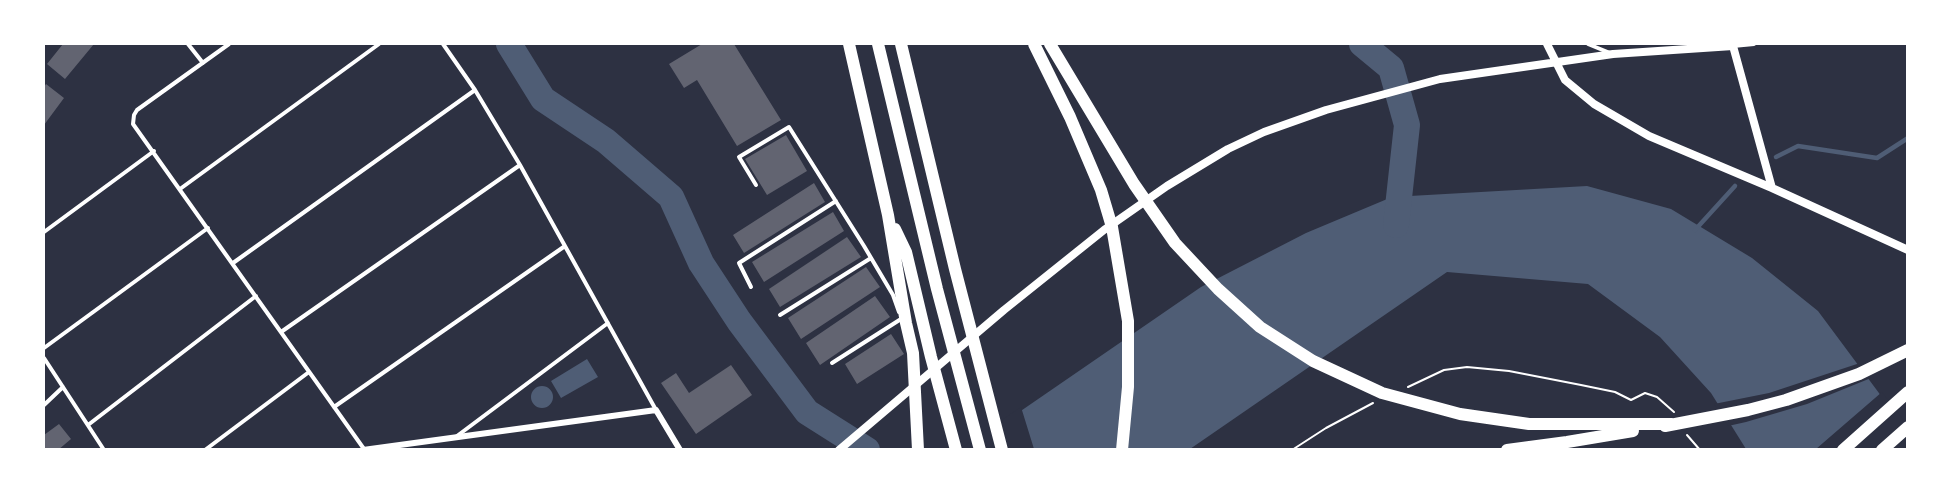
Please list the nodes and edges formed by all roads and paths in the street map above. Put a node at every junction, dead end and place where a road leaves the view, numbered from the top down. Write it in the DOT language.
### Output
graph roads {
  1 [pos="188,44"];
  2 [pos="229,44"];
  3 [pos="379,44"];
  4 [pos="443,44"];
  5 [pos="849,44"];
  6 [pos="878,44"];
  7 [pos="901,44"];
  8 [pos="1034,44"];
  9 [pos="1050,44"];
  10 [pos="1547,44"];
  11 [pos="1588,44"];
  12 [pos="1754,44"];
  13 [pos="1732,46"];
  14 [pos="1613,54"];
  15 [pos="203,63"];
  16 [pos="476,90"];
  17 [pos="154,151"];
  18 [pos="520,165"];
  19 [pos="756,185"];
  20 [pos="1772,188"];
  21 [pos="180,189"];
  22 [pos="836,201"];
  23 [pos="888,214"];
  24 [pos="207,228"];
  25 [pos="44,232"];
  26 [pos="566,246"];
  27 [pos="1908,250"];
  28 [pos="871,258"];
  29 [pos="233,263"];
  30 [pos="751,287"];
  31 [pos="256,296"];
  32 [pos="780,315"];
  33 [pos="903,321"];
  34 [pos="608,323"];
  35 [pos="282,333"];
  36 [pos="44,348"];
  37 [pos="1902,353"];
  38 [pos="44,358"];
  39 [pos="832,363"];
  40 [pos="309,372"];
  41 [pos="919,382"];
  42 [pos="63,387"];
  43 [pos="1404,389"];
  44 [pos="1908,392"];
  45 [pos="1374,403"];
  46 [pos="44,405"];
  47 [pos="334,407"];
  48 [pos="656,410"];
  49 [pos="1677,423"];
  50 [pos="88,425"];
  51 [pos="1908,427"];
  52 [pos="455,437"];
  53 [pos="364,449"];
  54 [pos="104,450"];
  55 [pos="204,450"];
  56 [pos="680,450"];
  57 [pos="839,450"];
  58 [pos="918,450"];
  59 [pos="956,450"];
  60 [pos="980,450"];
  61 [pos="1002,450"];
  62 [pos="1122,450"];
  63 [pos="1292,450"];
  64 [pos="1507,450"];
  65 [pos="1700,450"];
  66 [pos="1843,450"];
  67 [pos="1882,450"];
  1 -- 15 [label="lane"];
  2 -- 15 [label="lane"];
  3 -- 21 [label="lane"];
  4 -- 16 [label="lane"];
  5 -- 23 [label="highway"];
  6 -- 60 [label="highway"];
  7 -- 61 [label="highway"];
  8 -- 62 [label="highway"];
  9 -- 49 [label="highway"];
  10 -- 20 [label="street"];
  11 -- 14 [label="lane"];
  12 -- 13 [label="lane"];
  13 -- 14 [label="street"];
  13 -- 20 [label="street"];
  14 -- 41 [label="street"];
  15 -- 17 [label="lane"];
  16 -- 18 [label="lane"];
  16 -- 29 [label="lane"];
  17 -- 21 [label="lane"];
  17 -- 25 [label="lane"];
  18 -- 26 [label="lane"];
  18 -- 35 [label="lane"];
  19 -- 22 [label="lane"];
  20 -- 27 [label="street"];
  21 -- 24 [label="lane"];
  22 -- 28 [label="lane"];
  22 -- 30 [label="lane"];
  23 -- 33 [label="highway"];
  23 -- 59 [label="highway"];
  24 -- 29 [label="lane"];
  24 -- 36 [label="lane"];
  26 -- 34 [label="lane"];
  26 -- 47 [label="lane"];
  28 -- 32 [label="lane"];
  28 -- 33 [label="lane"];
  29 -- 31 [label="lane"];
  31 -- 35 [label="lane"];
  31 -- 50 [label="lane"];
  33 -- 39 [label="lane"];
  33 -- 41 [label="lane"];
  33 -- 58 [label="highway"];
  34 -- 48 [label="lane"];
  34 -- 52 [label="lane"];
  35 -- 40 [label="lane"];
  37 -- 49 [label="highway"];
  38 -- 42 [label="lane"];
  40 -- 47 [label="lane"];
  40 -- 55 [label="lane"];
  41 -- 57 [label="street"];
  42 -- 46 [label="lane"];
  42 -- 50 [label="lane"];
  43 -- 49 [label="path"];
  44 -- 66 [label="highway"];
  45 -- 63 [label="path"];
  47 -- 53 [label="lane"];
  48 -- 52 [label="street"];
  48 -- 56 [label="street"];
  49 -- 64 [label="highway"];
  49 -- 65 [label="path"];
  50 -- 54 [label="lane"];
  51 -- 67 [label="highway"];
  52 -- 53 [label="street"];
}
